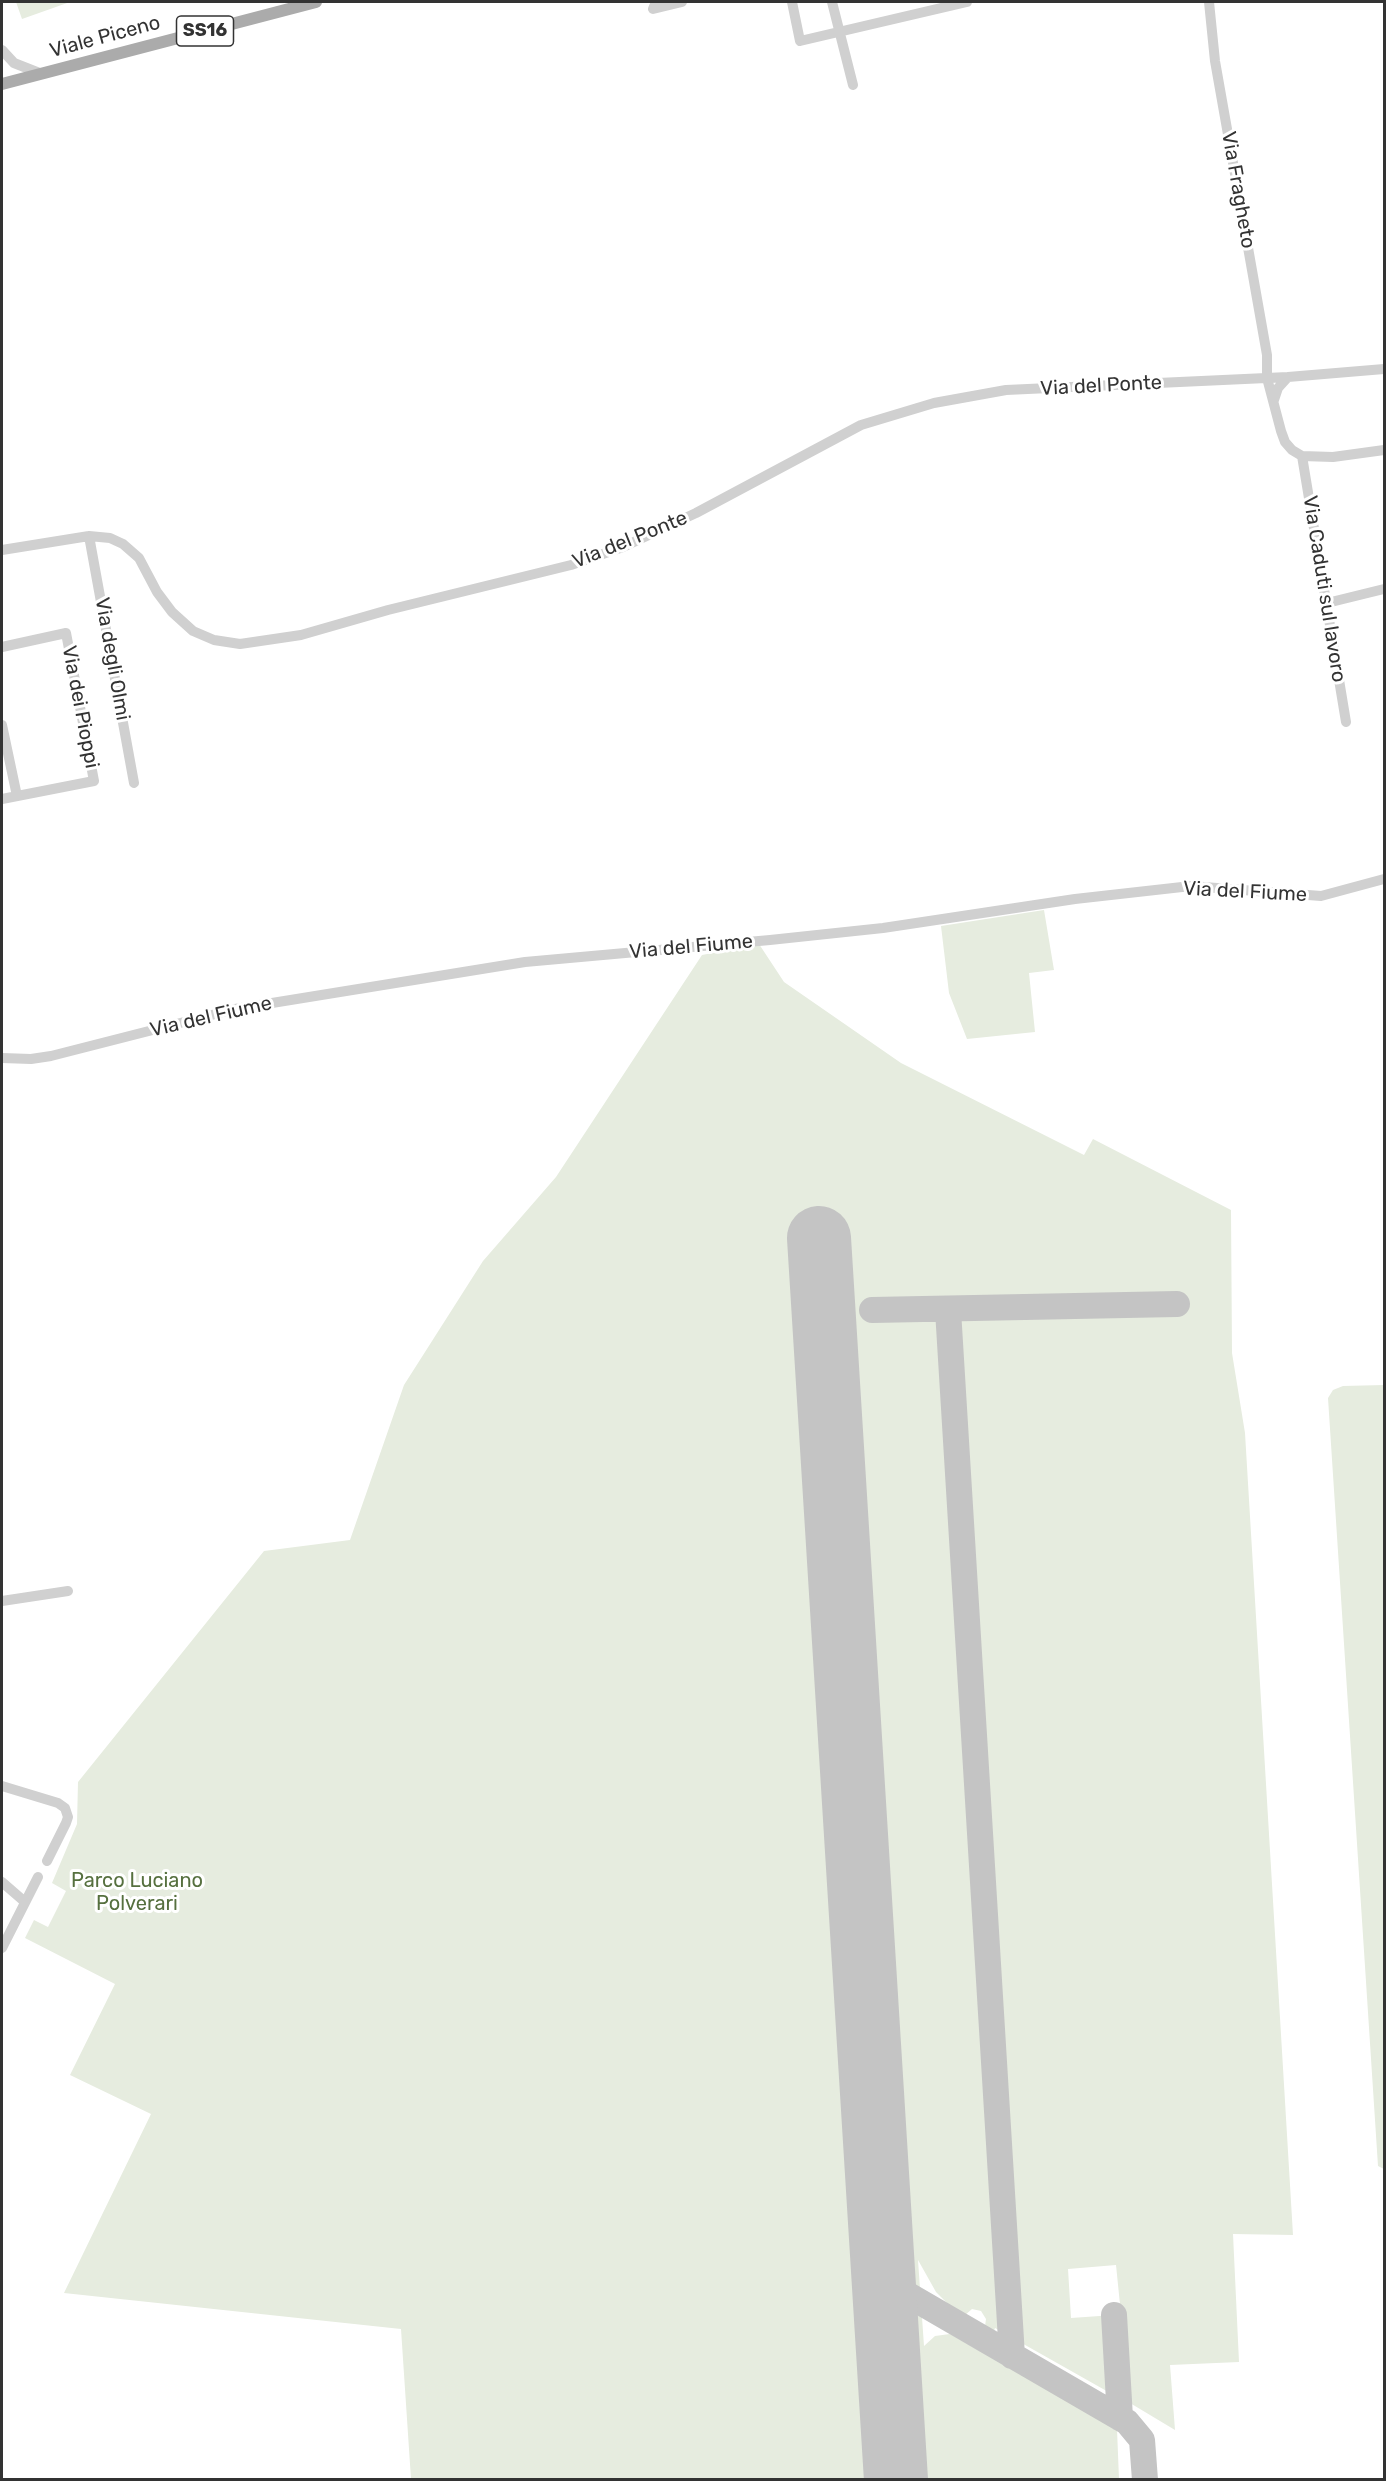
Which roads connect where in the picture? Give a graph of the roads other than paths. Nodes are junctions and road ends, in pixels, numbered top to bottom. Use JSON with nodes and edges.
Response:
{"nodes":[{"id":1,"x":316,"y":2,"type":"edge"},
{"id":2,"x":674,"y":2,"type":"edge"},
{"id":3,"x":792,"y":2,"type":"edge"},
{"id":4,"x":832,"y":2,"type":"edge"},
{"id":5,"x":967,"y":2,"type":"edge"},
{"id":6,"x":1209,"y":2,"type":"edge"},
{"id":7,"x":1214,"y":2,"type":"edge"},
{"id":8,"x":654,"y":5,"type":"edge"},
{"id":9,"x":839,"y":32,"type":"junction"},
{"id":10,"x":1213,"y":44,"type":"junction"},
{"id":11,"x":2,"y":50,"type":"edge"},
{"id":12,"x":42,"y":74,"type":"junction"},
{"id":13,"x":2,"y":84,"type":"edge"},
{"id":14,"x":854,"y":85,"type":"dead end"},
{"id":15,"x":1267,"y":355,"type":"junction"},
{"id":16,"x":1384,"y":369,"type":"edge"},
{"id":17,"x":1267,"y":378,"type":"junction"},
{"id":18,"x":1288,"y":378,"type":"junction"},
{"id":19,"x":1274,"y":400,"type":"junction"},
{"id":20,"x":1384,"y":450,"type":"edge"},
{"id":21,"x":1302,"y":456,"type":"junction"},
{"id":22,"x":89,"y":536,"type":"junction"},
{"id":23,"x":2,"y":550,"type":"edge"},
{"id":24,"x":1384,"y":589,"type":"edge"},
{"id":25,"x":1327,"y":603,"type":"junction"},
{"id":26,"x":2,"y":647,"type":"edge"},
{"id":27,"x":1346,"y":722,"type":"dead end"},
{"id":28,"x":2,"y":725,"type":"edge"},
{"id":29,"x":134,"y":783,"type":"dead end"},
{"id":30,"x":17,"y":796,"type":"junction"},
{"id":31,"x":2,"y":799,"type":"edge"},
{"id":32,"x":1384,"y":879,"type":"edge"},
{"id":33,"x":2,"y":1058,"type":"edge"},
{"id":34,"x":68,"y":1591,"type":"dead end"},
{"id":35,"x":2,"y":1601,"type":"edge"},
{"id":36,"x":2,"y":1786,"type":"edge"},
{"id":37,"x":46,"y":1861,"type":"dead end"},
{"id":38,"x":38,"y":1877,"type":"dead end"},
{"id":39,"x":2,"y":1882,"type":"edge"},
{"id":40,"x":25,"y":1902,"type":"junction"},
{"id":41,"x":2,"y":1948,"type":"edge"}],
"edges":[{"from":1,"to":12,"type":"main road","name":"Viale Piceno","number":"SS16"},
{"from":2,"to":8,"type":"street"},
{"from":3,"to":9,"type":"street"},
{"from":4,"to":9,"type":"street"},
{"from":5,"to":9,"type":"street"},
{"from":6,"to":10,"type":"street","name":"Via Fragheto"},
{"from":7,"to":10,"type":"street"},
{"from":9,"to":14,"type":"street"},
{"from":10,"to":15,"type":"street","name":"Via Fragheto"},
{"from":11,"to":12,"type":"street","name":"Viale Piceno"},
{"from":12,"to":13,"type":"main road","name":"Viale Piceno","number":"SS16"},
{"from":15,"to":17,"type":"street","name":"Via Fragheto"},
{"from":15,"to":18,"type":"street"},
{"from":16,"to":18,"type":"street","name":"Via del Ponte"},
{"from":17,"to":18,"type":"street","name":"Via del Ponte"},
{"from":17,"to":19,"type":"street","name":"Via Fragheto"},
{"from":17,"to":22,"type":"street","name":"Via del Ponte"},
{"from":18,"to":19,"type":"street"},
{"from":19,"to":21,"type":"street","name":"Via Fragheto"},
{"from":20,"to":21,"type":"street"},
{"from":21,"to":25,"type":"street","name":"Via Caduti sul lavoro"},
{"from":22,"to":23,"type":"street","name":"Via del Ponte"},
{"from":22,"to":29,"type":"street","name":"Via degli Olmi"},
{"from":24,"to":25,"type":"street"},
{"from":25,"to":27,"type":"street","name":"Via Caduti sul lavoro"},
{"from":26,"to":30,"type":"street","name":"Via dei Pioppi"},
{"from":28,"to":30,"type":"street"},
{"from":30,"to":31,"type":"street"},
{"from":32,"to":33,"type":"street","name":"Via del Fiume"},
{"from":34,"to":35,"type":"street"},
{"from":36,"to":37,"type":"street"},
{"from":38,"to":40,"type":"street"},
{"from":39,"to":40,"type":"street"},
{"from":40,"to":41,"type":"street"}]}
